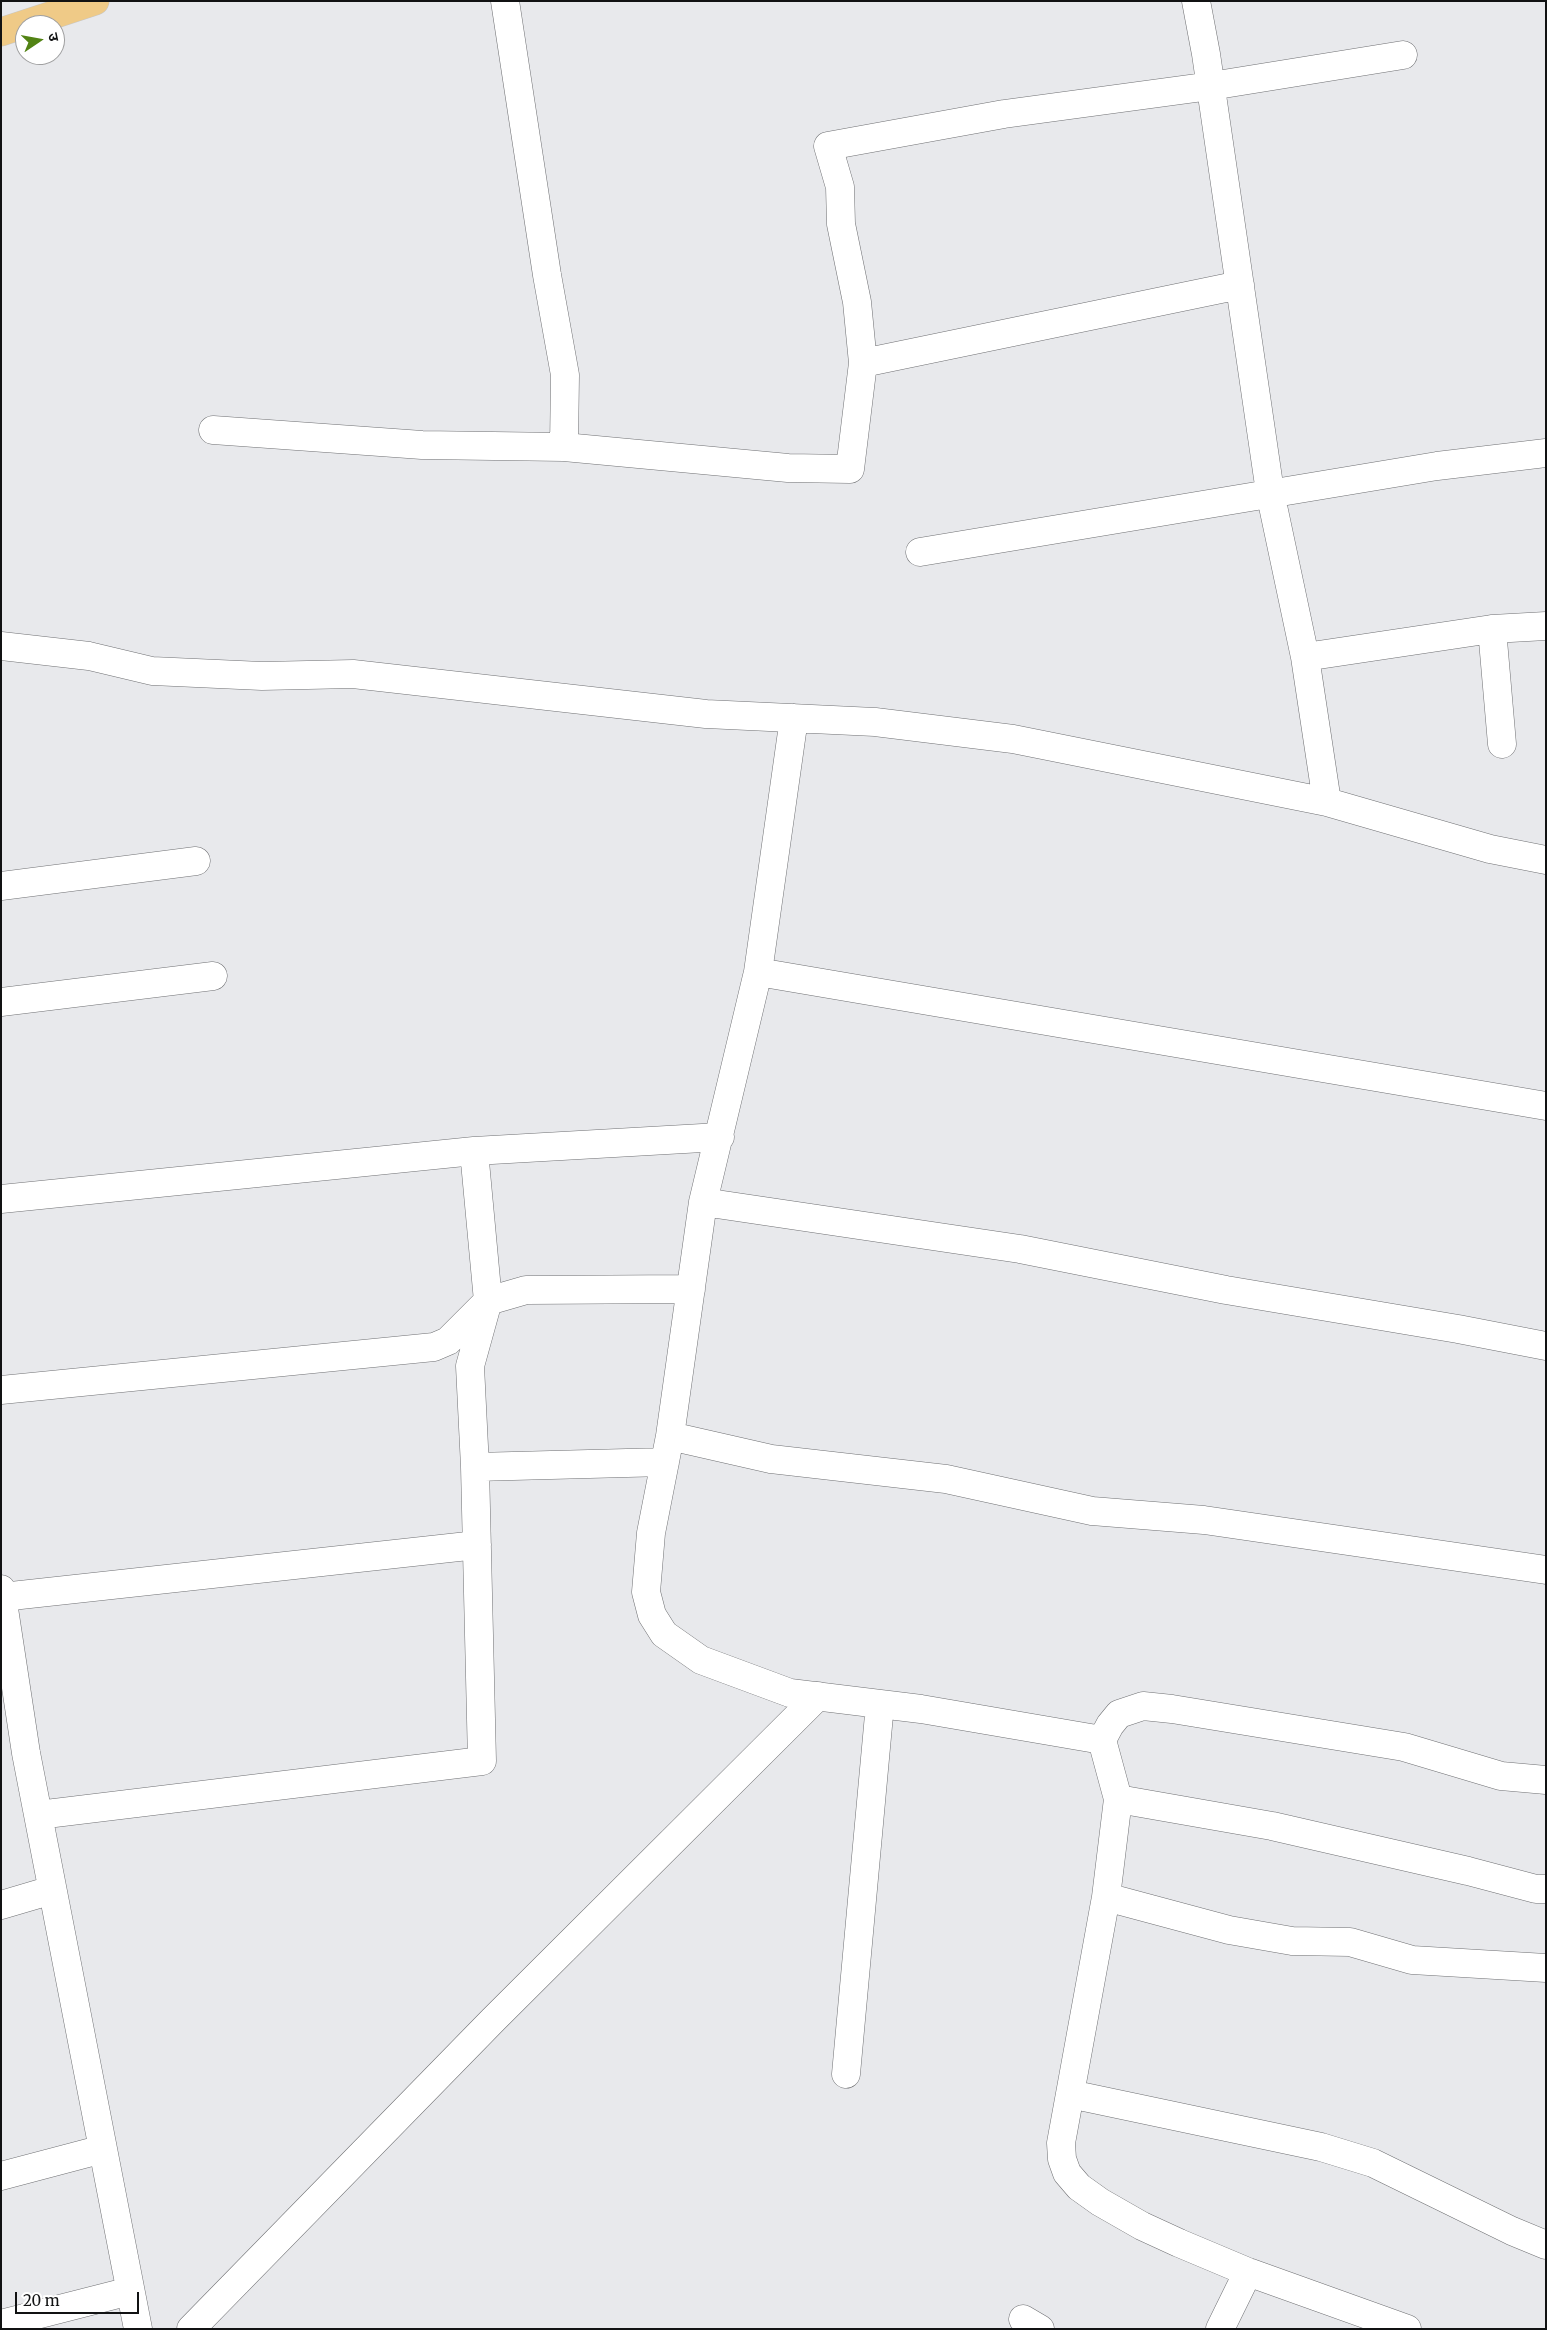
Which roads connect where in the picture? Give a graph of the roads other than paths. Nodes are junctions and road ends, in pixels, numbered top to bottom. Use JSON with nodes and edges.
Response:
{"nodes":[{"id":1,"x":95,"y":1,"type":"edge"},
{"id":2,"x":505,"y":1,"type":"edge"},
{"id":3,"x":1196,"y":1,"type":"edge"},
{"id":4,"x":1,"y":32,"type":"edge"},
{"id":5,"x":1403,"y":55,"type":"dead end"},
{"id":6,"x":1211,"y":86,"type":"junction"},
{"id":7,"x":1240,"y":285,"type":"junction"},
{"id":8,"x":863,"y":363,"type":"junction"},
{"id":9,"x":213,"y":430,"type":"dead end"},
{"id":10,"x":564,"y":447,"type":"junction"},
{"id":11,"x":1546,"y":453,"type":"edge"},
{"id":12,"x":1270,"y":492,"type":"junction"},
{"id":13,"x":920,"y":552,"type":"dead end"},
{"id":14,"x":1546,"y":626,"type":"edge"},
{"id":15,"x":1492,"y":629,"type":"junction"},
{"id":16,"x":1,"y":646,"type":"edge"},
{"id":17,"x":1305,"y":657,"type":"junction"},
{"id":18,"x":794,"y":718,"type":"junction"},
{"id":19,"x":1502,"y":744,"type":"dead end"},
{"id":20,"x":1327,"y":802,"type":"junction"},
{"id":21,"x":1546,"y":860,"type":"edge"},
{"id":22,"x":196,"y":861,"type":"dead end"},
{"id":23,"x":1,"y":886,"type":"edge"},
{"id":24,"x":758,"y":972,"type":"junction"},
{"id":25,"x":213,"y":976,"type":"dead end"},
{"id":26,"x":1,"y":1002,"type":"edge"},
{"id":27,"x":1546,"y":1106,"type":"edge"},
{"id":28,"x":720,"y":1137,"type":"junction"},
{"id":29,"x":474,"y":1151,"type":"junction"},
{"id":30,"x":1,"y":1199,"type":"edge"},
{"id":31,"x":703,"y":1202,"type":"junction"},
{"id":32,"x":690,"y":1289,"type":"junction"},
{"id":33,"x":488,"y":1301,"type":"junction"},
{"id":34,"x":1546,"y":1346,"type":"edge"},
{"id":35,"x":1,"y":1390,"type":"edge"},
{"id":36,"x":668,"y":1449,"type":"junction"},
{"id":37,"x":475,"y":1467,"type":"junction"},
{"id":38,"x":477,"y":1545,"type":"junction"},
{"id":39,"x":1546,"y":1570,"type":"edge"},
{"id":40,"x":2,"y":1593,"type":"edge"},
{"id":41,"x":818,"y":1696,"type":"junction"},
{"id":42,"x":10,"y":1701,"type":"edge"},
{"id":43,"x":880,"y":1704,"type":"junction"},
{"id":44,"x":1102,"y":1740,"type":"junction"},
{"id":45,"x":1546,"y":1780,"type":"edge"},
{"id":46,"x":1118,"y":1798,"type":"junction"},
{"id":47,"x":38,"y":1816,"type":"junction"},
{"id":48,"x":1546,"y":1889,"type":"edge"},
{"id":49,"x":52,"y":1890,"type":"junction"},
{"id":50,"x":1106,"y":1897,"type":"junction"},
{"id":51,"x":1,"y":1905,"type":"edge"},
{"id":52,"x":1546,"y":1968,"type":"edge"},
{"id":53,"x":846,"y":2074,"type":"dead end"},
{"id":54,"x":1070,"y":2094,"type":"junction"},
{"id":55,"x":103,"y":2149,"type":"junction"},
{"id":56,"x":1,"y":2176,"type":"edge"},
{"id":57,"x":1546,"y":2244,"type":"edge"},
{"id":58,"x":1248,"y":2272,"type":"junction"},
{"id":59,"x":130,"y":2291,"type":"junction"},
{"id":60,"x":1,"y":2324,"type":"edge"},
{"id":61,"x":138,"y":2329,"type":"edge"},
{"id":62,"x":191,"y":2329,"type":"edge"},
{"id":63,"x":1220,"y":2329,"type":"edge"},
{"id":64,"x":1407,"y":2329,"type":"edge"}],
"edges":[{"from":1,"to":4,"type":"main road"},
{"from":2,"to":10,"type":"street"},
{"from":3,"to":6,"type":"street"},
{"from":5,"to":6,"type":"street"},
{"from":6,"to":7,"type":"street"},
{"from":6,"to":8,"type":"street"},
{"from":7,"to":8,"type":"street"},
{"from":7,"to":12,"type":"street"},
{"from":8,"to":10,"type":"street"},
{"from":9,"to":10,"type":"street"},
{"from":11,"to":12,"type":"street"},
{"from":12,"to":13,"type":"street"},
{"from":12,"to":17,"type":"street"},
{"from":14,"to":15,"type":"street"},
{"from":15,"to":17,"type":"street"},
{"from":15,"to":19,"type":"street"},
{"from":16,"to":18,"type":"street"},
{"from":17,"to":20,"type":"street"},
{"from":18,"to":20,"type":"street"},
{"from":18,"to":24,"type":"street"},
{"from":20,"to":21,"type":"street"},
{"from":22,"to":23,"type":"street"},
{"from":24,"to":27,"type":"street"},
{"from":24,"to":28,"type":"street"},
{"from":25,"to":26,"type":"street"},
{"from":28,"to":29,"type":"street"},
{"from":28,"to":31,"type":"street"},
{"from":29,"to":30,"type":"street"},
{"from":29,"to":33,"type":"street"},
{"from":31,"to":32,"type":"street"},
{"from":31,"to":34,"type":"street"},
{"from":32,"to":33,"type":"street"},
{"from":32,"to":36,"type":"street"},
{"from":33,"to":35,"type":"street"},
{"from":33,"to":37,"type":"street"},
{"from":36,"to":37,"type":"street"},
{"from":36,"to":39,"type":"street"},
{"from":36,"to":41,"type":"street"},
{"from":37,"to":38,"type":"street"},
{"from":38,"to":40,"type":"street"},
{"from":38,"to":47,"type":"street"},
{"from":40,"to":42,"type":"street"},
{"from":41,"to":43,"type":"street"},
{"from":41,"to":62,"type":"street"},
{"from":42,"to":47,"type":"street"},
{"from":43,"to":44,"type":"street"},
{"from":43,"to":53,"type":"street"},
{"from":44,"to":45,"type":"street"},
{"from":44,"to":46,"type":"street"},
{"from":46,"to":48,"type":"street"},
{"from":46,"to":50,"type":"street"},
{"from":47,"to":49,"type":"street"},
{"from":49,"to":51,"type":"street"},
{"from":49,"to":55,"type":"street"},
{"from":50,"to":52,"type":"street"},
{"from":50,"to":54,"type":"street"},
{"from":54,"to":57,"type":"street"},
{"from":54,"to":58,"type":"street"},
{"from":55,"to":56,"type":"street"},
{"from":55,"to":59,"type":"street"},
{"from":58,"to":63,"type":"street"},
{"from":58,"to":64,"type":"street"},
{"from":59,"to":60,"type":"street"},
{"from":59,"to":61,"type":"street"}]}
